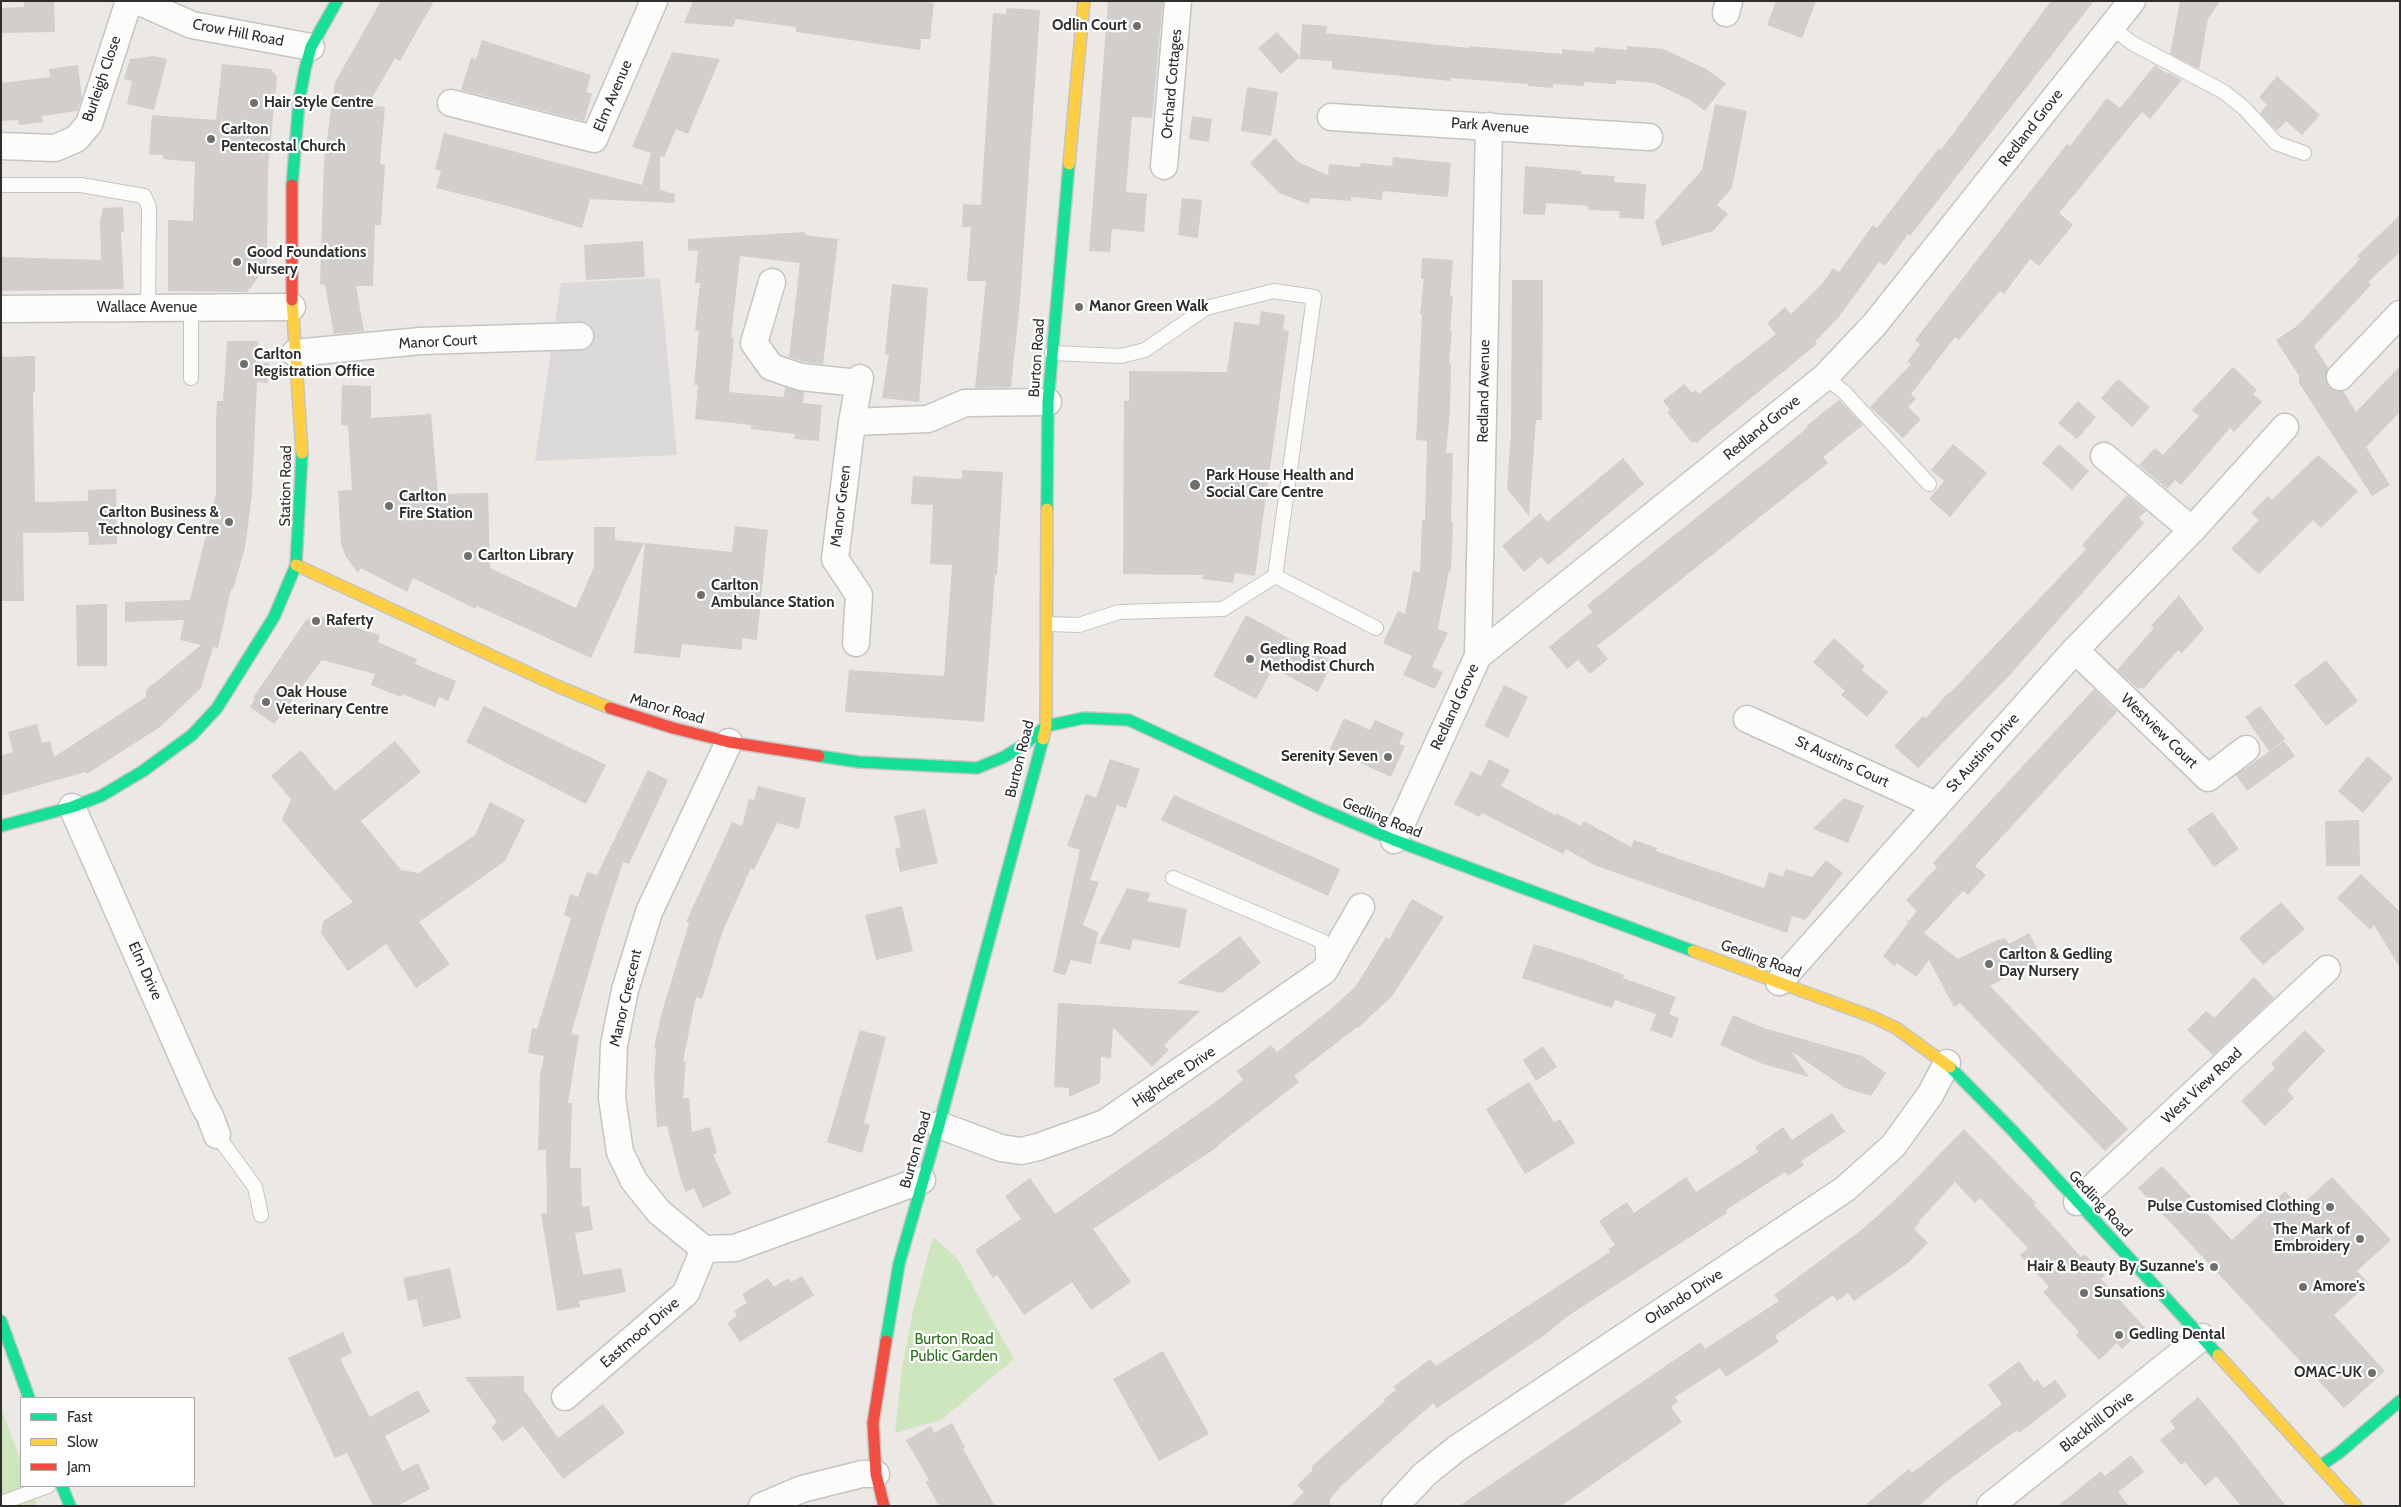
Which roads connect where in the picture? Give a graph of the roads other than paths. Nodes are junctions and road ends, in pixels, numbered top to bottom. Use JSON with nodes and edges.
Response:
{"nodes":[{"id":1,"x":129,"y":1,"type":"edge"},
{"id":2,"x":138,"y":1,"type":"edge"},
{"id":3,"x":337,"y":1,"type":"edge"},
{"id":4,"x":654,"y":1,"type":"edge"},
{"id":5,"x":1084,"y":1,"type":"edge"},
{"id":6,"x":1178,"y":1,"type":"edge"},
{"id":7,"x":2132,"y":1,"type":"edge"},
{"id":8,"x":2111,"y":27,"type":"junction"},
{"id":9,"x":311,"y":47,"type":"junction"},
{"id":10,"x":451,"y":103,"type":"dead end"},
{"id":11,"x":1331,"y":117,"type":"dead end"},
{"id":12,"x":1489,"y":126,"type":"junction"},
{"id":13,"x":1649,"y":137,"type":"dead end"},
{"id":14,"x":1,"y":146,"type":"edge"},
{"id":15,"x":2304,"y":153,"type":"dead end"},
{"id":16,"x":1164,"y":166,"type":"dead end"},
{"id":17,"x":1,"y":185,"type":"edge"},
{"id":18,"x":772,"y":282,"type":"dead end"},
{"id":19,"x":292,"y":307,"type":"junction"},
{"id":20,"x":148,"y":308,"type":"junction"},
{"id":21,"x":191,"y":308,"type":"junction"},
{"id":22,"x":1,"y":309,"type":"edge"},
{"id":23,"x":2400,"y":314,"type":"edge"},
{"id":24,"x":580,"y":336,"type":"dead end"},
{"id":25,"x":295,"y":352,"type":"junction"},
{"id":26,"x":1052,"y":353,"type":"junction"},
{"id":27,"x":1825,"y":377,"type":"junction"},
{"id":28,"x":191,"y":378,"type":"dead end"},
{"id":29,"x":2340,"y":378,"type":"dead end"},
{"id":30,"x":1048,"y":402,"type":"junction"},
{"id":31,"x":852,"y":422,"type":"junction"},
{"id":32,"x":2285,"y":427,"type":"dead end"},
{"id":33,"x":2104,"y":456,"type":"dead end"},
{"id":34,"x":1929,"y":484,"type":"dead end"},
{"id":35,"x":2192,"y":530,"type":"junction"},
{"id":36,"x":296,"y":565,"type":"junction"},
{"id":37,"x":1275,"y":576,"type":"junction"},
{"id":38,"x":1048,"y":624,"type":"junction"},
{"id":39,"x":1376,"y":628,"type":"dead end"},
{"id":40,"x":856,"y":643,"type":"dead end"},
{"id":41,"x":2075,"y":650,"type":"junction"},
{"id":42,"x":1478,"y":656,"type":"junction"},
{"id":43,"x":1747,"y":719,"type":"dead end"},
{"id":44,"x":1046,"y":726,"type":"junction"},
{"id":45,"x":729,"y":742,"type":"junction"},
{"id":46,"x":2246,"y":749,"type":"dead end"},
{"id":47,"x":1936,"y":805,"type":"junction"},
{"id":48,"x":72,"y":807,"type":"junction"},
{"id":49,"x":1,"y":826,"type":"edge"},
{"id":50,"x":1394,"y":840,"type":"junction"},
{"id":51,"x":1173,"y":878,"type":"dead end"},
{"id":52,"x":1361,"y":908,"type":"dead end"},
{"id":53,"x":2327,"y":969,"type":"dead end"},
{"id":54,"x":1324,"y":971,"type":"junction"},
{"id":55,"x":1779,"y":982,"type":"junction"},
{"id":56,"x":1947,"y":1063,"type":"junction"},
{"id":57,"x":940,"y":1125,"type":"junction"},
{"id":58,"x":217,"y":1135,"type":"joint"},
{"id":59,"x":922,"y":1180,"type":"junction"},
{"id":60,"x":2078,"y":1202,"type":"junction"},
{"id":61,"x":262,"y":1215,"type":"dead end"},
{"id":62,"x":704,"y":1249,"type":"junction"},
{"id":63,"x":1,"y":1321,"type":"edge"},
{"id":64,"x":2202,"y":1337,"type":"junction"},
{"id":65,"x":568,"y":1385,"type":"dead end"},
{"id":66,"x":30,"y":1397,"type":"edge"},
{"id":67,"x":2400,"y":1401,"type":"edge"},
{"id":68,"x":2320,"y":1466,"type":"junction"},
{"id":69,"x":876,"y":1474,"type":"junction"},
{"id":70,"x":45,"y":1487,"type":"edge"},
{"id":71,"x":62,"y":1487,"type":"edge"},
{"id":72,"x":1,"y":1503,"type":"edge"},
{"id":73,"x":70,"y":1506,"type":"edge"},
{"id":74,"x":762,"y":1506,"type":"edge"},
{"id":75,"x":884,"y":1506,"type":"edge"},
{"id":76,"x":1395,"y":1506,"type":"edge"},
{"id":77,"x":1990,"y":1506,"type":"edge"},
{"id":78,"x":2356,"y":1506,"type":"edge"}],
"edges":[{"from":1,"to":14,"type":"street","name":"Burleigh Close"},
{"from":2,"to":9,"type":"street","name":"Crow Hill Road"},
{"from":3,"to":9,"type":"street","name":"Station Road"},
{"from":4,"to":10,"type":"street","name":"Elm Avenue"},
{"from":5,"to":26,"type":"street","name":"Burton Road"},
{"from":6,"to":16,"type":"street","name":"Orchard Cottages"},
{"from":7,"to":8,"type":"street","name":"Redland Grove"},
{"from":8,"to":15,"type":"lane"},
{"from":8,"to":27,"type":"street","name":"Redland Grove"},
{"from":9,"to":19,"type":"street","name":"Station Road"},
{"from":11,"to":12,"type":"street","name":"Park Avenue"},
{"from":12,"to":13,"type":"street","name":"Park Avenue"},
{"from":12,"to":42,"type":"street","name":"Redland Avenue"},
{"from":17,"to":20,"type":"lane"},
{"from":18,"to":31,"type":"street"},
{"from":19,"to":21,"type":"street","name":"Wallace Avenue"},
{"from":19,"to":25,"type":"street","name":"Station Road"},
{"from":20,"to":21,"type":"street","name":"Wallace Avenue"},
{"from":20,"to":22,"type":"street","name":"Wallace Avenue"},
{"from":21,"to":28,"type":"lane"},
{"from":23,"to":29,"type":"street"},
{"from":24,"to":25,"type":"street","name":"Manor Court"},
{"from":25,"to":36,"type":"street","name":"Station Road"},
{"from":26,"to":30,"type":"street","name":"Burton Road"},
{"from":26,"to":37,"type":"lane"},
{"from":27,"to":34,"type":"lane"},
{"from":27,"to":42,"type":"street","name":"Redland Grove"},
{"from":30,"to":31,"type":"street"},
{"from":30,"to":38,"type":"street","name":"Burton Road"},
{"from":31,"to":40,"type":"street","name":"Manor Green"},
{"from":32,"to":35,"type":"street","name":"St Austins Drive"},
{"from":33,"to":35,"type":"street"},
{"from":35,"to":41,"type":"street","name":"St Austins Drive"},
{"from":36,"to":45,"type":"street","name":"Manor Road"},
{"from":36,"to":48,"type":"street","name":"Station Road"},
{"from":37,"to":38,"type":"lane"},
{"from":37,"to":39,"type":"lane"},
{"from":38,"to":44,"type":"street","name":"Burton Road"},
{"from":41,"to":46,"type":"street","name":"Westview Court"},
{"from":41,"to":47,"type":"street","name":"St Austins Drive"},
{"from":42,"to":50,"type":"street","name":"Redland Grove"},
{"from":43,"to":47,"type":"street","name":"St Austins Court"},
{"from":44,"to":45,"type":"street","name":"Manor Road"},
{"from":44,"to":50,"type":"street","name":"Gedling Road"},
{"from":44,"to":57,"type":"street","name":"Burton Road"},
{"from":45,"to":62,"type":"street","name":"Manor Crescent"},
{"from":47,"to":55,"type":"street","name":"St Austins Drive"},
{"from":48,"to":49,"type":"street","name":"Station Road"},
{"from":48,"to":58,"type":"street","name":"Elm Drive"},
{"from":50,"to":55,"type":"street","name":"Gedling Road"},
{"from":51,"to":54,"type":"lane"},
{"from":52,"to":54,"type":"street","name":"Highclere Drive"},
{"from":53,"to":60,"type":"street","name":"West View Road"},
{"from":54,"to":57,"type":"street","name":"Highclere Drive"},
{"from":55,"to":56,"type":"street","name":"Gedling Road"},
{"from":56,"to":60,"type":"street","name":"Gedling Road"},
{"from":56,"to":76,"type":"street","name":"Orlando Drive"},
{"from":57,"to":59,"type":"street","name":"Burton Road"},
{"from":58,"to":61,"type":"lane"},
{"from":59,"to":62,"type":"street"},
{"from":59,"to":69,"type":"street","name":"Burton Road"},
{"from":60,"to":64,"type":"street","name":"Gedling Road"},
{"from":62,"to":65,"type":"street","name":"Eastmoor Drive"},
{"from":63,"to":66,"type":"street"},
{"from":64,"to":68,"type":"street","name":"Gedling Road"},
{"from":64,"to":77,"type":"street","name":"Blackhill Drive"},
{"from":67,"to":68,"type":"street"},
{"from":68,"to":78,"type":"street","name":"Gedling Road"},
{"from":69,"to":74,"type":"street"},
{"from":69,"to":75,"type":"street","name":"Burton Road"},
{"from":70,"to":72,"type":"lane"},
{"from":71,"to":73,"type":"street"}]}
